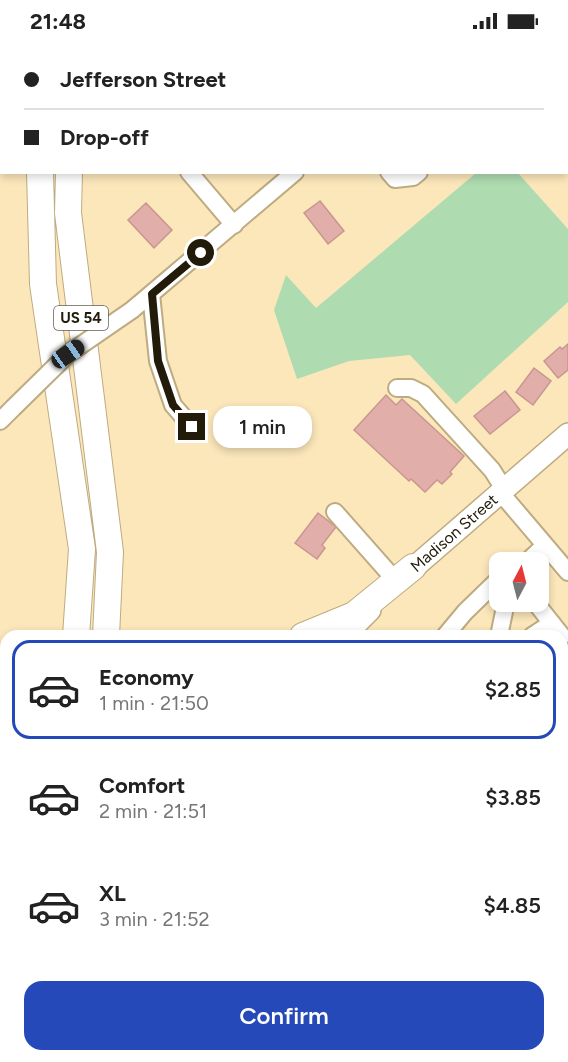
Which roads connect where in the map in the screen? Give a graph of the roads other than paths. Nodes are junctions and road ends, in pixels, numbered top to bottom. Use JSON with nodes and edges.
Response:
{"nodes":[{"id":1,"x":40,"y":174,"type":"edge"},
{"id":2,"x":69,"y":174,"type":"edge"},
{"id":3,"x":191,"y":174,"type":"edge"},
{"id":4,"x":293,"y":174,"type":"edge"},
{"id":5,"x":391,"y":174,"type":"edge"},
{"id":6,"x":417,"y":174,"type":"edge"},
{"id":7,"x":234,"y":225,"type":"junction"},
{"id":8,"x":152,"y":294,"type":"junction"},
{"id":9,"x":397,"y":388,"type":"dead end"},
{"id":10,"x":0,"y":421,"type":"edge"},
{"id":11,"x":192,"y":427,"type":"dead end"},
{"id":12,"x":568,"y":434,"type":"edge"},
{"id":13,"x":502,"y":490,"type":"junction"},
{"id":14,"x":335,"y":512,"type":"dead end"},
{"id":15,"x":545,"y":545,"type":"junction"},
{"id":16,"x":538,"y":552,"type":"edge"},
{"id":17,"x":568,"y":572,"type":"edge"},
{"id":18,"x":405,"y":574,"type":"junction"},
{"id":19,"x":489,"y":589,"type":"edge"},
{"id":20,"x":504,"y":612,"type":"edge"},
{"id":21,"x":543,"y":612,"type":"edge"},
{"id":22,"x":76,"y":630,"type":"edge"},
{"id":23,"x":106,"y":630,"type":"edge"},
{"id":24,"x":318,"y":630,"type":"edge"},
{"id":25,"x":350,"y":630,"type":"edge"},
{"id":26,"x":450,"y":630,"type":"edge"},
{"id":27,"x":500,"y":630,"type":"edge"},
{"id":28,"x":557,"y":630,"type":"edge"}],
"edges":[{"from":1,"to":22,"type":"highway","number":"US 54"},
{"from":2,"to":23,"type":"highway","number":"US 54"},
{"from":3,"to":7,"type":"street"},
{"from":4,"to":7,"type":"street"},
{"from":5,"to":6,"type":"street"},
{"from":7,"to":8,"type":"street"},
{"from":8,"to":10,"type":"street","bridge":true},
{"from":8,"to":11,"type":"street"},
{"from":9,"to":13,"type":"street"},
{"from":12,"to":13,"type":"main road","name":"Madison Street"},
{"from":13,"to":15,"type":"street"},
{"from":13,"to":18,"type":"main road","name":"Madison Street"},
{"from":14,"to":18,"type":"street"},
{"from":15,"to":16,"type":"street"},
{"from":15,"to":17,"type":"street"},
{"from":18,"to":24,"type":"highway"},
{"from":18,"to":25,"type":"main road","name":"Madison Street"},
{"from":19,"to":26,"type":"street"},
{"from":20,"to":27,"type":"street"},
{"from":21,"to":28,"type":"street"}]}
